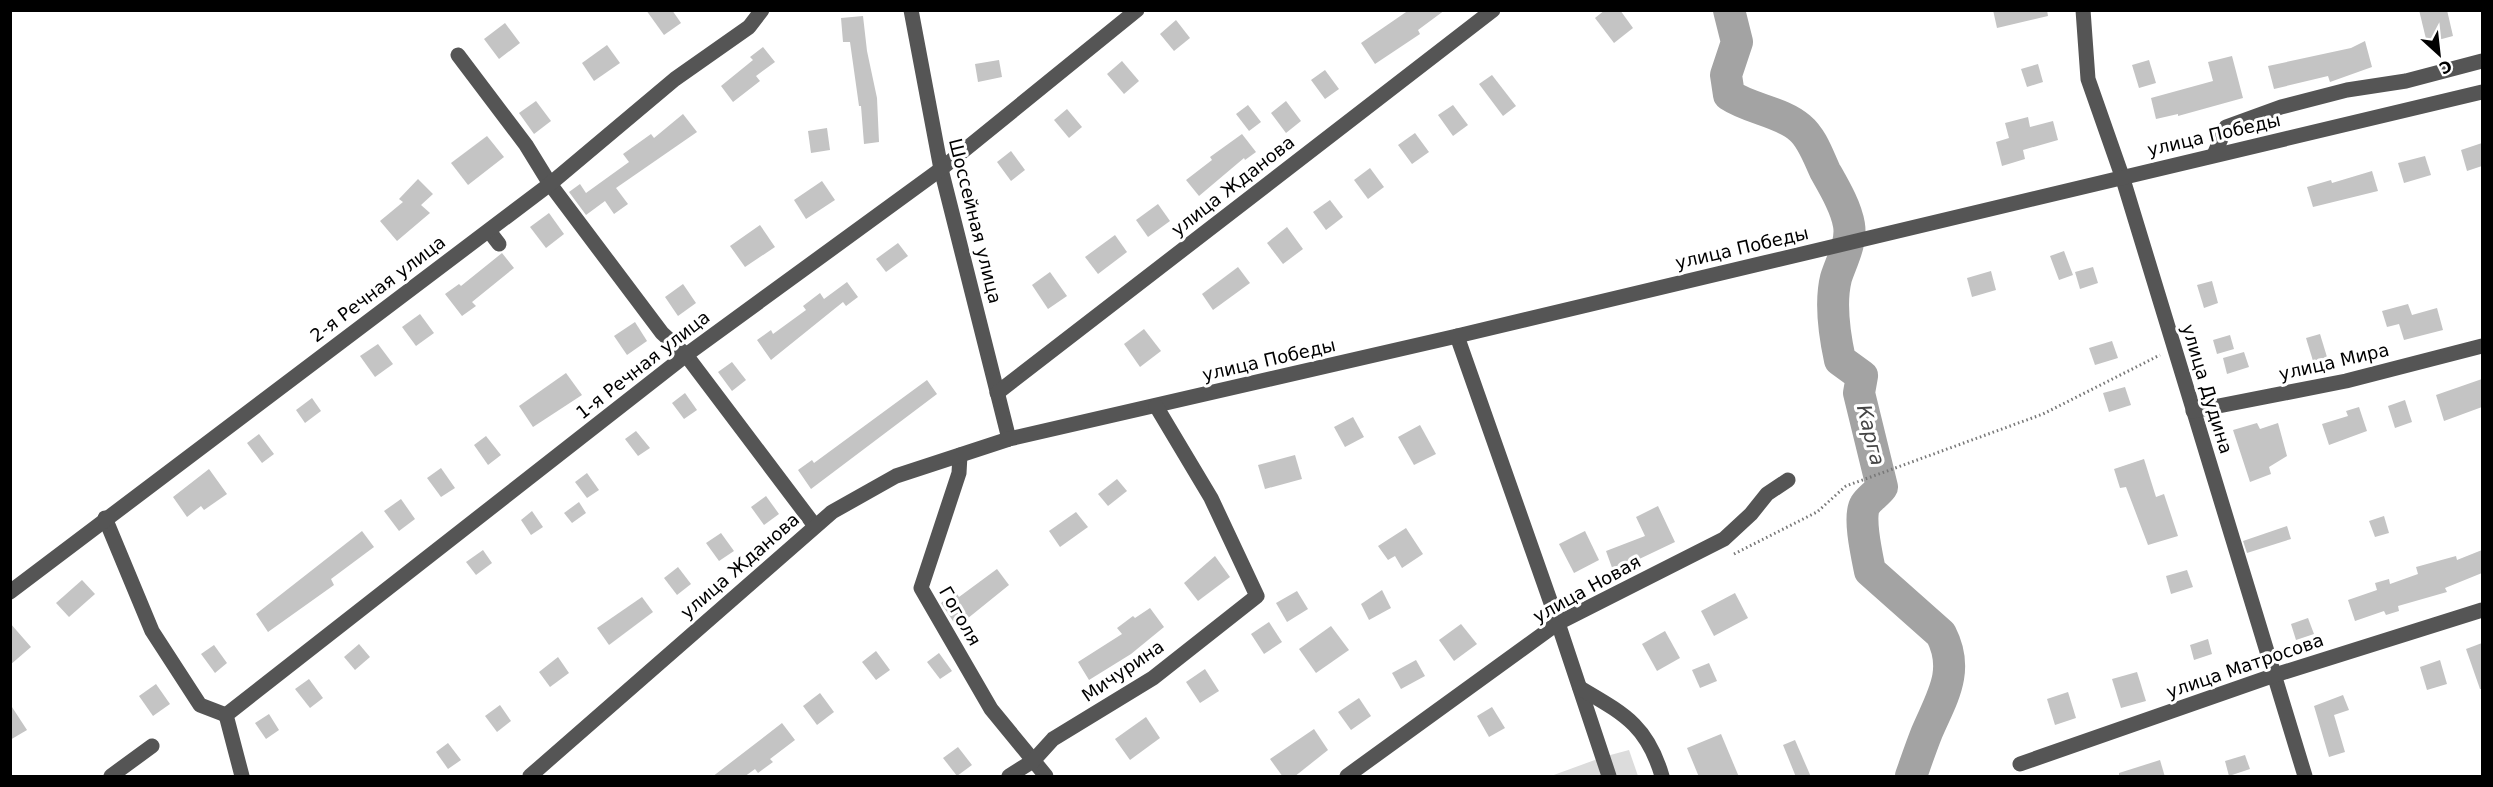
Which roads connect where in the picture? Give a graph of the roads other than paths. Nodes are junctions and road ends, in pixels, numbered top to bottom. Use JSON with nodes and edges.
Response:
{"nodes":[{"id":1,"x":762,"y":10,"type":"edge"},
{"id":2,"x":911,"y":10,"type":"edge"},
{"id":3,"x":1468,"y":10,"type":"edge"},
{"id":4,"x":1493,"y":10,"type":"edge"},
{"id":5,"x":2083,"y":10,"type":"edge"},
{"id":6,"x":1129,"y":13,"type":"edge"},
{"id":7,"x":1472,"y":27,"type":"junction"},
{"id":8,"x":458,"y":55,"type":"dead end"},
{"id":9,"x":2482,"y":61,"type":"edge"},
{"id":10,"x":2482,"y":92,"type":"edge"},
{"id":11,"x":2214,"y":155,"type":"junction"},
{"id":12,"x":941,"y":169,"type":"junction"},
{"id":13,"x":2122,"y":176,"type":"junction"},
{"id":14,"x":550,"y":184,"type":"junction"},
{"id":15,"x":489,"y":231,"type":"junction"},
{"id":16,"x":499,"y":244,"type":"dead end"},
{"id":17,"x":1457,"y":336,"type":"junction"},
{"id":18,"x":2482,"y":346,"type":"edge"},
{"id":19,"x":686,"y":355,"type":"junction"},
{"id":20,"x":997,"y":393,"type":"junction"},
{"id":21,"x":1156,"y":406,"type":"junction"},
{"id":22,"x":2193,"y":411,"type":"junction"},
{"id":23,"x":1009,"y":439,"type":"junction"},
{"id":24,"x":960,"y":455,"type":"junction"},
{"id":25,"x":1788,"y":480,"type":"dead end"},
{"id":26,"x":105,"y":518,"type":"junction"},
{"id":27,"x":815,"y":526,"type":"junction"},
{"id":28,"x":10,"y":591,"type":"edge"},
{"id":29,"x":2482,"y":610,"type":"edge"},
{"id":30,"x":1558,"y":623,"type":"junction"},
{"id":31,"x":2275,"y":675,"type":"junction"},
{"id":32,"x":1580,"y":688,"type":"junction"},
{"id":33,"x":226,"y":715,"type":"junction"},
{"id":34,"x":152,"y":746,"type":"dead end"},
{"id":35,"x":1033,"y":761,"type":"junction"},
{"id":36,"x":2020,"y":764,"type":"dead end"},
{"id":37,"x":1607,"y":776,"type":"edge"},
{"id":38,"x":111,"y":777,"type":"edge"},
{"id":39,"x":242,"y":777,"type":"edge"},
{"id":40,"x":530,"y":777,"type":"edge"},
{"id":41,"x":1009,"y":777,"type":"edge"},
{"id":42,"x":1046,"y":777,"type":"edge"},
{"id":43,"x":1347,"y":777,"type":"edge"},
{"id":44,"x":1662,"y":777,"type":"edge"},
{"id":45,"x":2305,"y":777,"type":"edge"}],
"edges":[{"from":1,"to":14,"type":"street","name":"2-я Речная улица"},
{"from":2,"to":12,"type":"street","name":"Шоссейная улица"},
{"from":3,"to":7,"type":"street"},
{"from":4,"to":7,"type":"street","name":"улица Жданова"},
{"from":5,"to":13,"type":"street","name":"улица Дудина"},
{"from":6,"to":12,"type":"street","name":"1-я Речная улица"},
{"from":7,"to":20,"type":"street","name":"улица Жданова"},
{"from":8,"to":14,"type":"street"},
{"from":9,"to":11,"type":"street"},
{"from":10,"to":11,"type":"street","name":"улица Победы"},
{"from":11,"to":13,"type":"street","name":"улица Победы"},
{"from":12,"to":19,"type":"street","name":"1-я Речная улица"},
{"from":12,"to":20,"type":"street","name":"Шоссейная улица"},
{"from":13,"to":17,"type":"street","name":"улица Победы"},
{"from":13,"to":22,"type":"street","name":"улица Дудина"},
{"from":14,"to":15,"type":"street","name":"2-я Речная улица"},
{"from":14,"to":19,"type":"street"},
{"from":15,"to":16,"type":"street"},
{"from":15,"to":26,"type":"street","name":"2-я Речная улица"},
{"from":17,"to":21,"type":"street","name":"улица Победы"},
{"from":17,"to":30,"type":"street"},
{"from":18,"to":22,"type":"street","name":"улица Мира"},
{"from":19,"to":27,"type":"street"},
{"from":19,"to":33,"type":"street","name":"1-я Речная улица"},
{"from":20,"to":23,"type":"street","name":"Шоссейная улица"},
{"from":21,"to":23,"type":"street","name":"улица Победы"},
{"from":21,"to":35,"type":"street","name":"Мичурина"},
{"from":22,"to":31,"type":"street","name":"улица Дудина"},
{"from":23,"to":24,"type":"street","name":"улица Жданова"},
{"from":24,"to":27,"type":"street","name":"улица Жданова"},
{"from":24,"to":35,"type":"street","name":"Гоголя"},
{"from":25,"to":30,"type":"street","name":"улица Новая"},
{"from":26,"to":28,"type":"street","name":"2-я Речная улица"},
{"from":26,"to":33,"type":"street"},
{"from":27,"to":40,"type":"street","name":"улица Жданова"},
{"from":29,"to":31,"type":"street","name":"улица Матросова"},
{"from":30,"to":32,"type":"street"},
{"from":30,"to":43,"type":"street","name":"улица Новая"},
{"from":31,"to":36,"type":"street","name":"улица Матросова"},
{"from":31,"to":45,"type":"street","name":"улица Дудина"},
{"from":32,"to":37,"type":"street"},
{"from":32,"to":44,"type":"street"},
{"from":33,"to":39,"type":"street"},
{"from":34,"to":38,"type":"street"},
{"from":35,"to":41,"type":"street","name":"Мичурина"},
{"from":35,"to":42,"type":"street","name":"Гоголя"}]}
